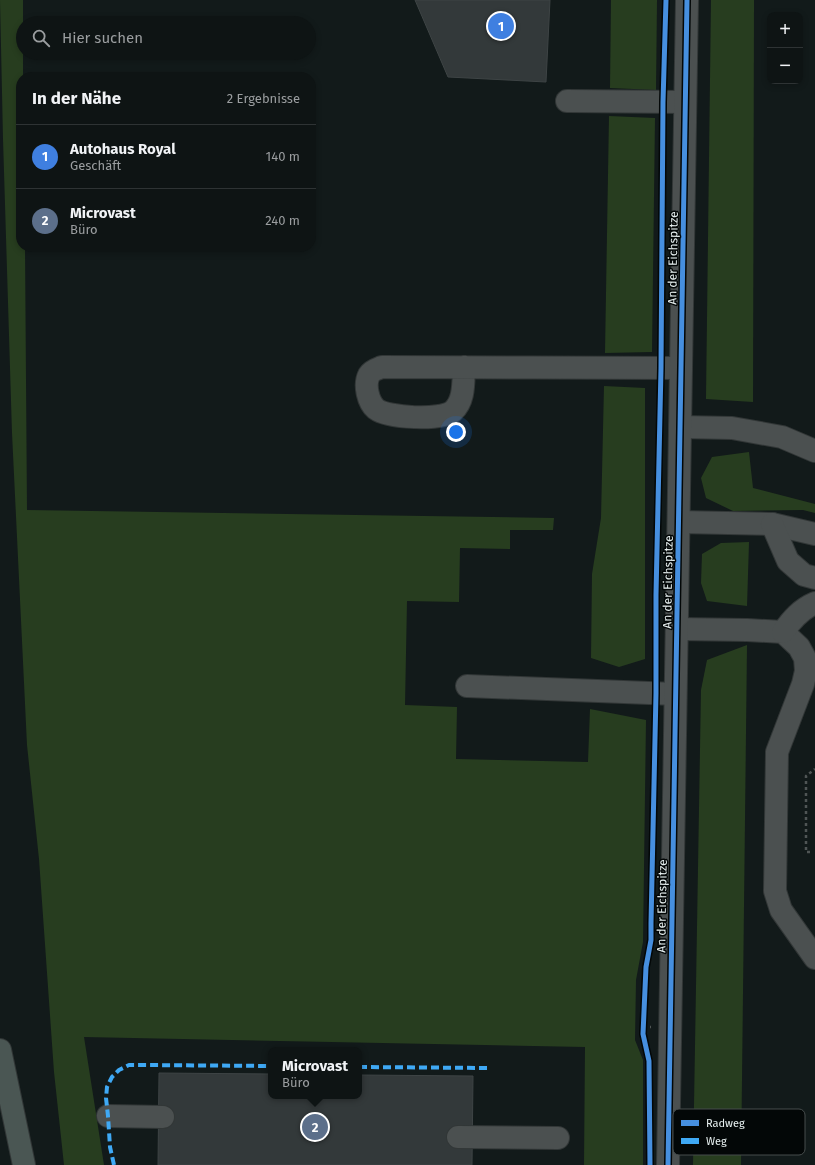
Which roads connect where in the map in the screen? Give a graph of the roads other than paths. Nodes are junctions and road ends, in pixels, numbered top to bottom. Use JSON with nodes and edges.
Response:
{"nodes":[{"id":1,"x":686,"y":0,"type":"edge"},
{"id":2,"x":567,"y":100,"type":"dead end"},
{"id":3,"x":685,"y":102,"type":"junction"},
{"id":4,"x":464,"y":367,"type":"dead end"},
{"id":5,"x":681,"y":368,"type":"junction"},
{"id":6,"x":680,"y":427,"type":"junction"},
{"id":7,"x":815,"y":451,"type":"edge"},
{"id":8,"x":679,"y":522,"type":"junction"},
{"id":9,"x":772,"y":524,"type":"junction"},
{"id":10,"x":815,"y":534,"type":"edge"},
{"id":11,"x":815,"y":578,"type":"edge"},
{"id":12,"x":815,"y":602,"type":"edge"},
{"id":13,"x":677,"y":629,"type":"junction"},
{"id":14,"x":783,"y":632,"type":"junction"},
{"id":15,"x":467,"y":686,"type":"dead end"},
{"id":16,"x":675,"y":694,"type":"junction"},
{"id":17,"x":815,"y":958,"type":"edge"},
{"id":18,"x":0,"y":1050,"type":"edge"},
{"id":19,"x":0,"y":1069,"type":"edge"},
{"id":20,"x":108,"y":1116,"type":"dead end"},
{"id":21,"x":162,"y":1117,"type":"dead end"},
{"id":22,"x":458,"y":1137,"type":"dead end"},
{"id":23,"x":558,"y":1138,"type":"dead end"},
{"id":24,"x":10,"y":1165,"type":"edge"},
{"id":25,"x":24,"y":1165,"type":"edge"},
{"id":26,"x":668,"y":1165,"type":"edge"}],
"edges":[{"from":1,"to":3,"type":"street","name":"An der Eichspitze"},
{"from":2,"to":3,"type":"street"},
{"from":3,"to":5,"type":"street","name":"An der Eichspitze"},
{"from":4,"to":5,"type":"street"},
{"from":5,"to":6,"type":"street","name":"An der Eichspitze"},
{"from":6,"to":7,"type":"street"},
{"from":6,"to":8,"type":"street","name":"An der Eichspitze"},
{"from":8,"to":9,"type":"street"},
{"from":8,"to":13,"type":"street","name":"An der Eichspitze"},
{"from":9,"to":10,"type":"street"},
{"from":9,"to":11,"type":"street"},
{"from":12,"to":14,"type":"street"},
{"from":13,"to":14,"type":"street"},
{"from":13,"to":16,"type":"street","name":"An der Eichspitze"},
{"from":14,"to":17,"type":"street"},
{"from":15,"to":16,"type":"street"},
{"from":16,"to":26,"type":"street","name":"An der Eichspitze"},
{"from":18,"to":25,"type":"highway"},
{"from":19,"to":24,"type":"highway"},
{"from":20,"to":21,"type":"street"},
{"from":22,"to":23,"type":"street"}]}
